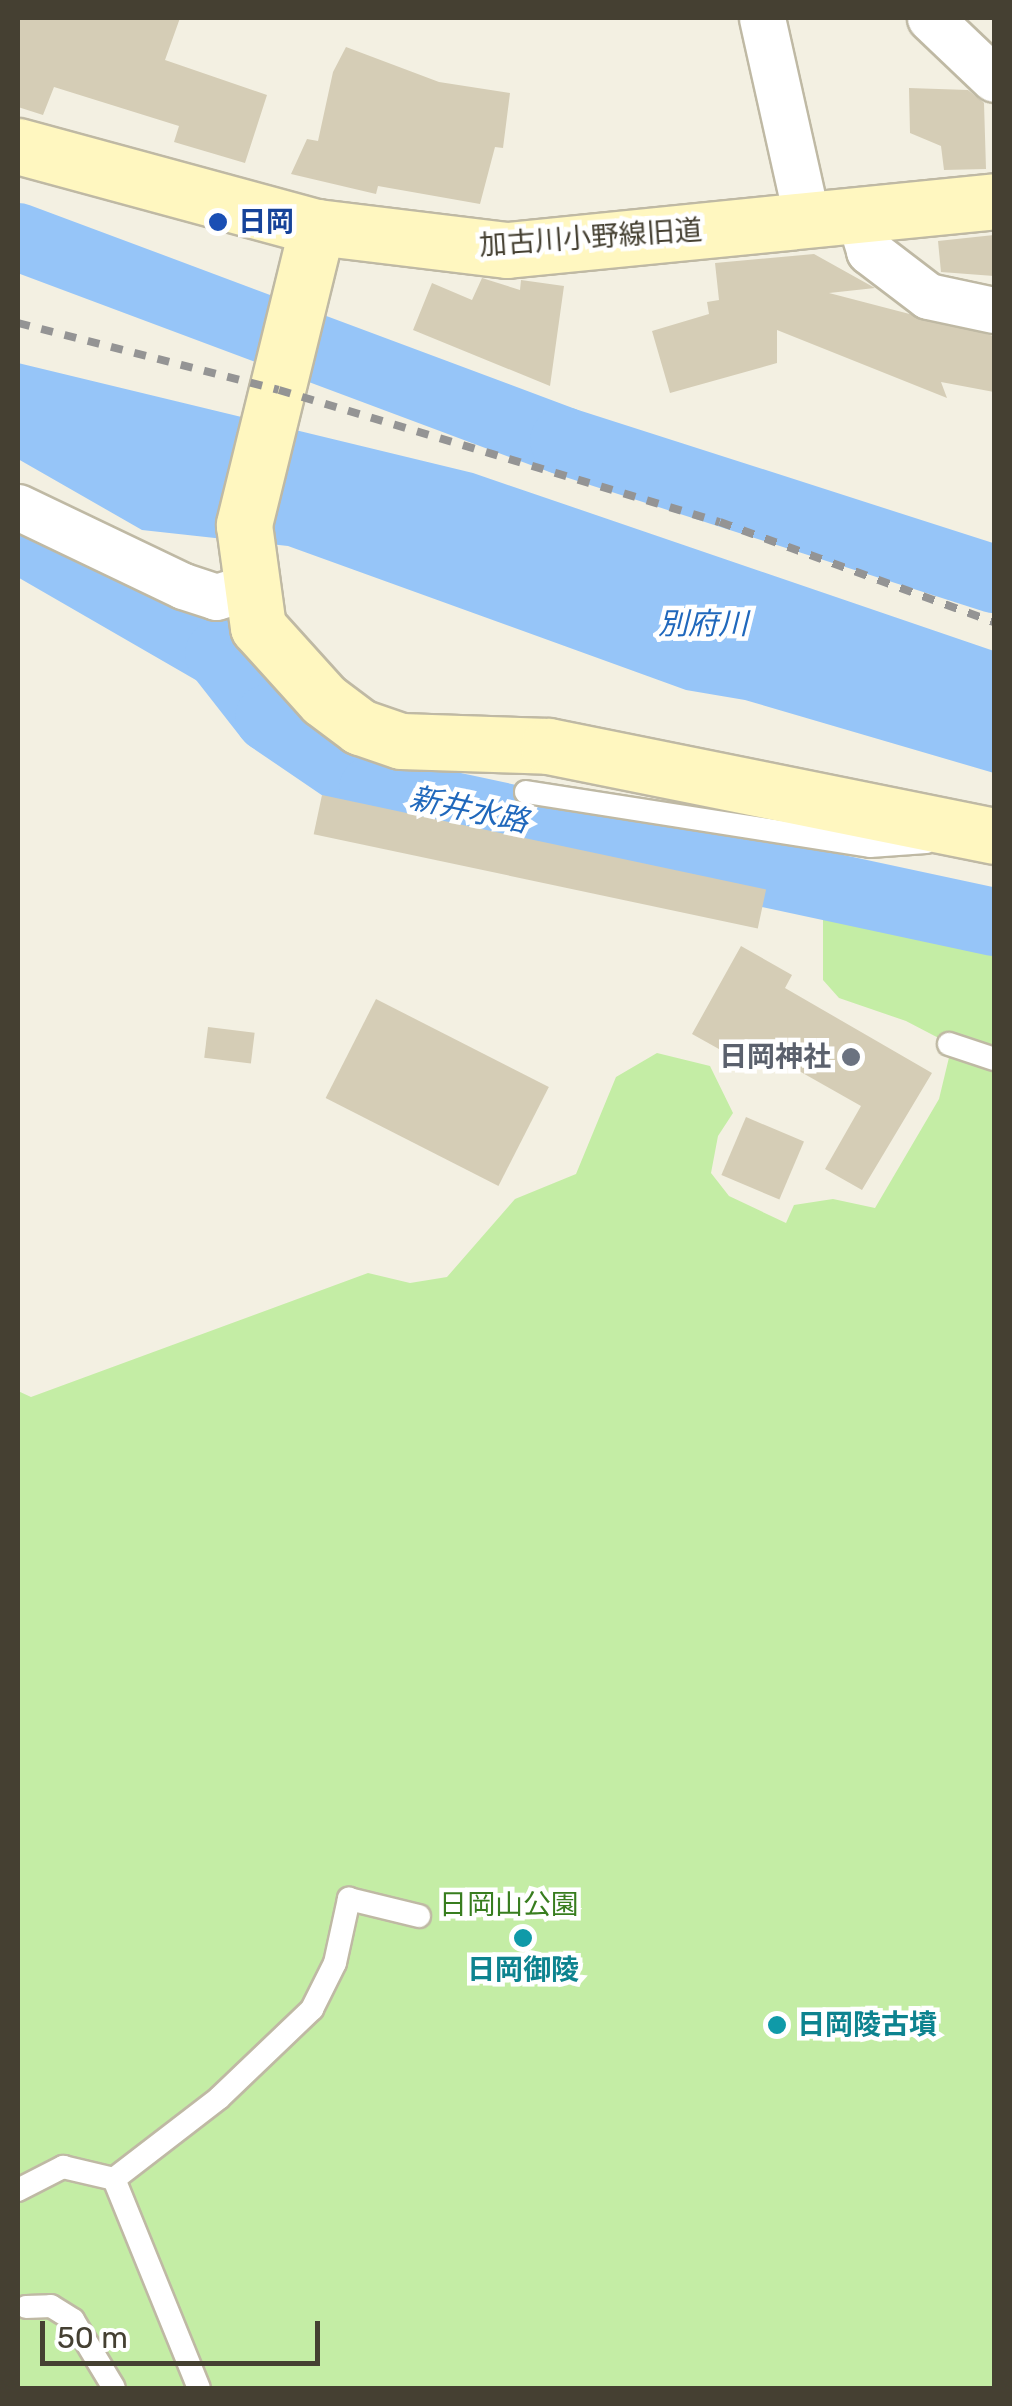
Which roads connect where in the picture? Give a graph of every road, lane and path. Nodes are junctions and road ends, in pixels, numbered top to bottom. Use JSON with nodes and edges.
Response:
{"nodes":[{"id":1,"x":762,"y":18,"type":"edge"},
{"id":2,"x":930,"y":18,"type":"edge"},
{"id":3,"x":994,"y":79,"type":"edge"},
{"id":4,"x":18,"y":146,"type":"edge"},
{"id":5,"x":994,"y":200,"type":"edge"},
{"id":6,"x":832,"y":217,"type":"junction"},
{"id":7,"x":316,"y":227,"type":"junction"},
{"id":8,"x":994,"y":310,"type":"edge"},
{"id":9,"x":18,"y":507,"type":"edge"},
{"id":10,"x":249,"y":587,"type":"junction"},
{"id":11,"x":526,"y":792,"type":"dead end"},
{"id":12,"x":994,"y":836,"type":"edge"},
{"id":13,"x":949,"y":1044,"type":"dead end"},
{"id":14,"x":994,"y":1059,"type":"edge"},
{"id":15,"x":419,"y":1916,"type":"dead end"},
{"id":16,"x":114,"y":2180,"type":"junction"},
{"id":17,"x":18,"y":2190,"type":"edge"},
{"id":18,"x":26,"y":2308,"type":"dead end"},
{"id":19,"x":114,"y":2388,"type":"edge"},
{"id":20,"x":199,"y":2388,"type":"edge"}],
"edges":[{"from":1,"to":6,"type":"street"},
{"from":2,"to":3,"type":"street"},
{"from":4,"to":7,"type":"street","name":"加古川小野線旧道"},
{"from":5,"to":6,"type":"street","name":"加古川小野線旧道"},
{"from":6,"to":7,"type":"street","name":"加古川小野線旧道"},
{"from":6,"to":8,"type":"street"},
{"from":7,"to":10,"type":"street"},
{"from":9,"to":10,"type":"street"},
{"from":10,"to":12,"type":"street"},
{"from":11,"to":12,"type":"lane"},
{"from":13,"to":14,"type":"lane"},
{"from":15,"to":16,"type":"lane"},
{"from":16,"to":17,"type":"lane"},
{"from":16,"to":20,"type":"lane"},
{"from":18,"to":19,"type":"lane"}]}
